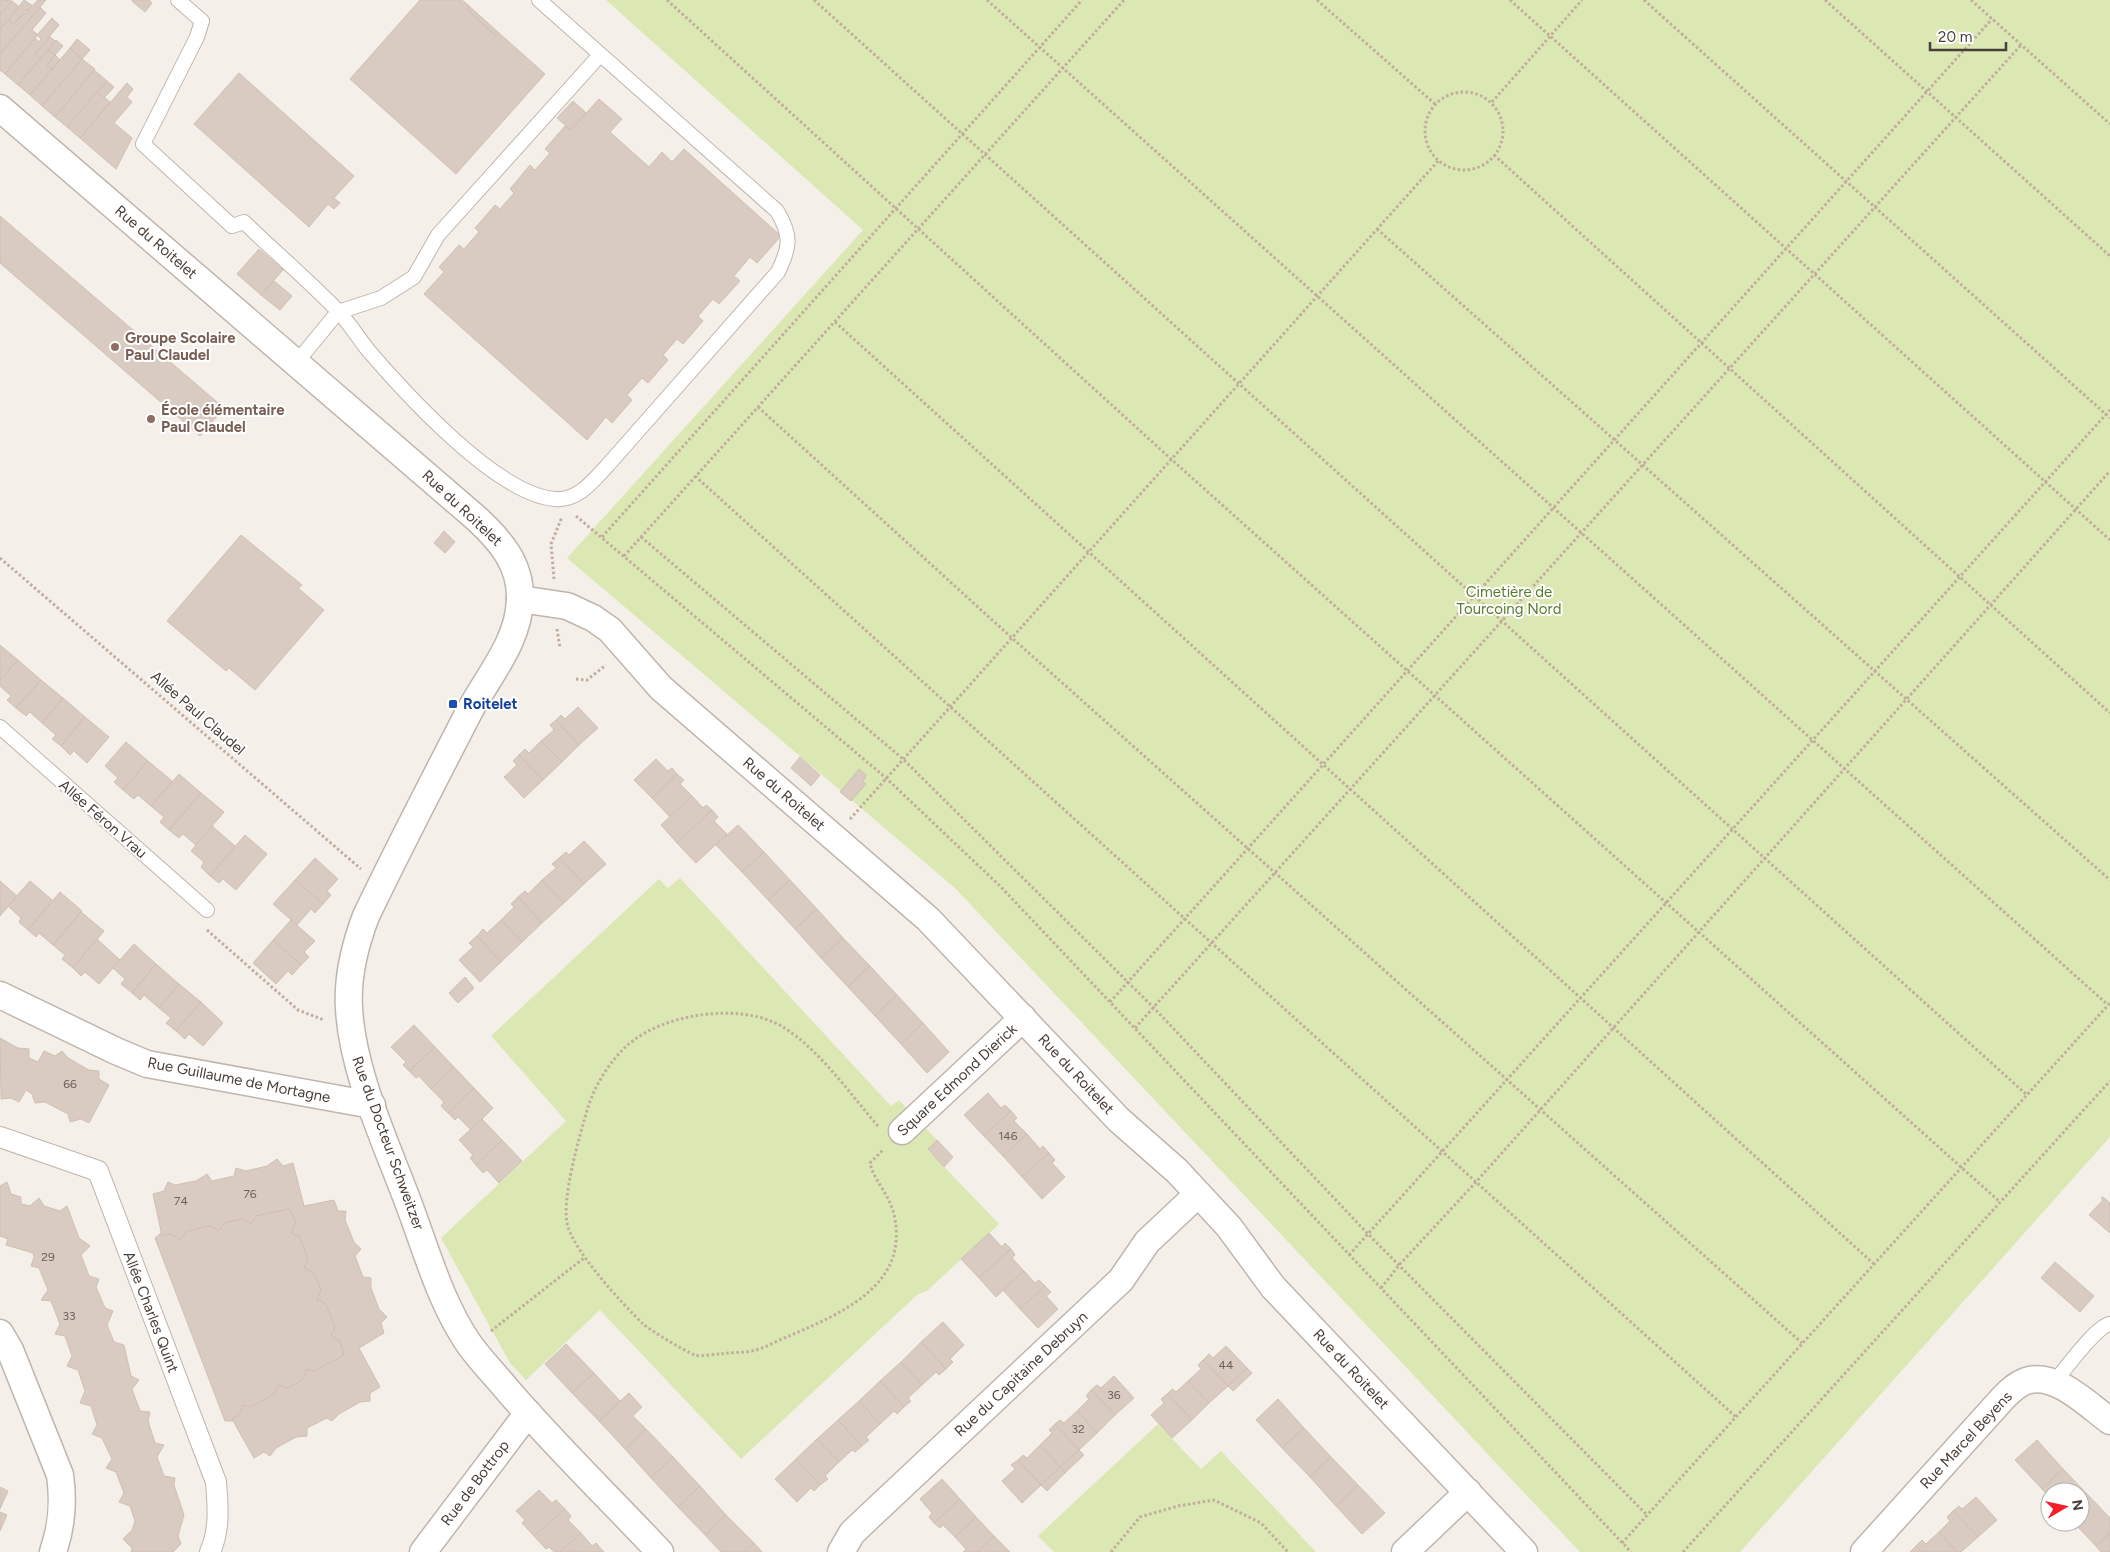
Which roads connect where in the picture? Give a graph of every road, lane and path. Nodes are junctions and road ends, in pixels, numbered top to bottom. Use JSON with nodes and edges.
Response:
{"nodes":[{"id":1,"x":178,"y":0,"type":"edge"},
{"id":2,"x":539,"y":0,"type":"edge"},
{"id":3,"x":667,"y":0,"type":"edge"},
{"id":4,"x":814,"y":0,"type":"edge"},
{"id":5,"x":987,"y":0,"type":"edge"},
{"id":6,"x":1082,"y":0,"type":"edge"},
{"id":7,"x":1124,"y":0,"type":"edge"},
{"id":8,"x":1317,"y":0,"type":"edge"},
{"id":9,"x":1510,"y":0,"type":"edge"},
{"id":10,"x":1582,"y":0,"type":"edge"},
{"id":11,"x":1644,"y":0,"type":"edge"},
{"id":12,"x":1825,"y":0,"type":"edge"},
{"id":13,"x":1971,"y":0,"type":"edge"},
{"id":14,"x":1992,"y":19,"type":"junction"},
{"id":15,"x":1550,"y":36,"type":"junction"},
{"id":16,"x":2021,"y":45,"type":"junction"},
{"id":17,"x":1040,"y":48,"type":"junction"},
{"id":18,"x":600,"y":55,"type":"junction"},
{"id":19,"x":1063,"y":68,"type":"junction"},
{"id":20,"x":1927,"y":91,"type":"junction"},
{"id":21,"x":1492,"y":102,"type":"junction"},
{"id":22,"x":1435,"y":104,"type":"junction"},
{"id":23,"x":0,"y":108,"type":"edge"},
{"id":24,"x":1956,"y":118,"type":"junction"},
{"id":25,"x":2110,"y":124,"type":"edge"},
{"id":26,"x":962,"y":134,"type":"junction"},
{"id":27,"x":985,"y":155,"type":"junction"},
{"id":28,"x":1494,"y":155,"type":"junction"},
{"id":29,"x":1438,"y":161,"type":"junction"},
{"id":30,"x":1846,"y":181,"type":"junction"},
{"id":31,"x":1875,"y":207,"type":"junction"},
{"id":32,"x":896,"y":208,"type":"junction"},
{"id":33,"x":919,"y":229,"type":"junction"},
{"id":34,"x":1377,"y":229,"type":"junction"},
{"id":35,"x":1786,"y":248,"type":"junction"},
{"id":36,"x":2110,"y":256,"type":"edge"},
{"id":37,"x":1815,"y":274,"type":"junction"},
{"id":38,"x":1317,"y":296,"type":"junction"},
{"id":39,"x":338,"y":312,"type":"junction"},
{"id":40,"x":835,"y":322,"type":"junction"},
{"id":41,"x":1701,"y":343,"type":"junction"},
{"id":42,"x":296,"y":363,"type":"junction"},
{"id":43,"x":1730,"y":368,"type":"junction"},
{"id":44,"x":1239,"y":384,"type":"junction"},
{"id":45,"x":758,"y":407,"type":"junction"},
{"id":46,"x":2110,"y":410,"type":"edge"},
{"id":47,"x":2106,"y":414,"type":"junction"},
{"id":48,"x":2110,"y":418,"type":"edge"},
{"id":49,"x":1614,"y":440,"type":"junction"},
{"id":50,"x":1171,"y":459,"type":"junction"},
{"id":51,"x":1642,"y":465,"type":"junction"},
{"id":52,"x":2110,"y":471,"type":"edge"},
{"id":53,"x":695,"y":476,"type":"junction"},
{"id":54,"x":2045,"y":482,"type":"junction"},
{"id":55,"x":1553,"y":508,"type":"junction"},
{"id":56,"x":2076,"y":509,"type":"junction"},
{"id":57,"x":574,"y":514,"type":"dead end"},
{"id":58,"x":562,"y":517,"type":"dead end"},
{"id":59,"x":1581,"y":533,"type":"junction"},
{"id":60,"x":602,"y":537,"type":"junction"},
{"id":61,"x":641,"y":537,"type":"junction"},
{"id":62,"x":2110,"y":540,"type":"edge"},
{"id":63,"x":1088,"y":552,"type":"junction"},
{"id":64,"x":624,"y":556,"type":"junction"},
{"id":65,"x":0,"y":558,"type":"edge"},
{"id":66,"x":1960,"y":577,"type":"junction"},
{"id":67,"x":1474,"y":596,"type":"junction"},
{"id":68,"x":520,"y":599,"type":"junction"},
{"id":69,"x":552,"y":602,"type":"junction"},
{"id":70,"x":1991,"y":605,"type":"junction"},
{"id":71,"x":1502,"y":621,"type":"junction"},
{"id":72,"x":1012,"y":638,"type":"junction"},
{"id":73,"x":560,"y":648,"type":"dead end"},
{"id":74,"x":607,"y":664,"type":"dead end"},
{"id":75,"x":1407,"y":670,"type":"junction"},
{"id":76,"x":1875,"y":671,"type":"junction"},
{"id":77,"x":576,"y":679,"type":"dead end"},
{"id":78,"x":1435,"y":695,"type":"junction"},
{"id":79,"x":1906,"y":699,"type":"junction"},
{"id":80,"x":950,"y":706,"type":"junction"},
{"id":81,"x":2110,"y":713,"type":"edge"},
{"id":82,"x":0,"y":727,"type":"edge"},
{"id":83,"x":1812,"y":740,"type":"junction"},
{"id":84,"x":903,"y":759,"type":"junction"},
{"id":85,"x":1323,"y":765,"type":"junction"},
{"id":86,"x":1844,"y":769,"type":"junction"},
{"id":87,"x":886,"y":778,"type":"junction"},
{"id":88,"x":1350,"y":789,"type":"junction"},
{"id":89,"x":1732,"y":829,"type":"junction"},
{"id":90,"x":834,"y":837,"type":"junction"},
{"id":91,"x":1248,"y":848,"type":"junction"},
{"id":92,"x":1764,"y":858,"type":"junction"},
{"id":93,"x":1275,"y":873,"type":"junction"},
{"id":94,"x":2110,"y":880,"type":"edge"},
{"id":95,"x":380,"y":886,"type":"junction"},
{"id":96,"x":1666,"y":903,"type":"junction"},
{"id":97,"x":207,"y":910,"type":"dead end"},
{"id":98,"x":1185,"y":919,"type":"junction"},
{"id":99,"x":202,"y":926,"type":"dead end"},
{"id":100,"x":1699,"y":932,"type":"junction"},
{"id":101,"x":1211,"y":943,"type":"junction"},
{"id":102,"x":1128,"y":982,"type":"junction"},
{"id":103,"x":0,"y":995,"type":"edge"},
{"id":104,"x":1580,"y":998,"type":"junction"},
{"id":105,"x":1110,"y":1002,"type":"junction"},
{"id":106,"x":2109,"y":1004,"type":"edge"},
{"id":107,"x":1154,"y":1007,"type":"junction"},
{"id":108,"x":1023,"y":1018,"type":"junction"},
{"id":109,"x":1613,"y":1027,"type":"junction"},
{"id":110,"x":1135,"y":1028,"type":"junction"},
{"id":111,"x":351,"y":1030,"type":"junction"},
{"id":112,"x":1507,"y":1080,"type":"junction"},
{"id":113,"x":2110,"y":1081,"type":"edge"},
{"id":114,"x":2027,"y":1095,"type":"junction"},
{"id":115,"x":372,"y":1106,"type":"junction"},
{"id":116,"x":1540,"y":1110,"type":"junction"},
{"id":117,"x":897,"y":1136,"type":"junction"},
{"id":118,"x":0,"y":1137,"type":"edge"},
{"id":119,"x":1442,"y":1151,"type":"junction"},
{"id":120,"x":1961,"y":1167,"type":"junction"},
{"id":121,"x":1476,"y":1182,"type":"junction"},
{"id":122,"x":1198,"y":1194,"type":"junction"},
{"id":123,"x":2000,"y":1202,"type":"junction"},
{"id":124,"x":1368,"y":1234,"type":"junction"},
{"id":125,"x":1349,"y":1255,"type":"junction"},
{"id":126,"x":584,"y":1258,"type":"junction"},
{"id":127,"x":1400,"y":1264,"type":"junction"},
{"id":128,"x":1874,"y":1264,"type":"junction"},
{"id":129,"x":1380,"y":1288,"type":"junction"},
{"id":130,"x":2110,"y":1324,"type":"edge"},
{"id":131,"x":0,"y":1333,"type":"edge"},
{"id":132,"x":1802,"y":1344,"type":"junction"},
{"id":133,"x":470,"y":1346,"type":"junction"},
{"id":134,"x":2054,"y":1382,"type":"junction"},
{"id":135,"x":528,"y":1413,"type":"junction"},
{"id":136,"x":1736,"y":1417,"type":"junction"},
{"id":137,"x":2110,"y":1420,"type":"edge"},
{"id":138,"x":1468,"y":1492,"type":"junction"},
{"id":139,"x":1647,"y":1515,"type":"junction"},
{"id":140,"x":1622,"y":1543,"type":"junction"},
{"id":141,"x":53,"y":1552,"type":"edge"},
{"id":142,"x":210,"y":1552,"type":"edge"},
{"id":143,"x":423,"y":1552,"type":"edge"},
{"id":144,"x":660,"y":1552,"type":"edge"},
{"id":145,"x":842,"y":1552,"type":"edge"},
{"id":146,"x":1111,"y":1552,"type":"edge"},
{"id":147,"x":1288,"y":1552,"type":"edge"},
{"id":148,"x":1405,"y":1552,"type":"edge"},
{"id":149,"x":1524,"y":1552,"type":"edge"},
{"id":150,"x":1631,"y":1552,"type":"edge"},
{"id":151,"x":1682,"y":1552,"type":"edge"},
{"id":152,"x":1864,"y":1552,"type":"edge"}],
"edges":[{"from":1,"to":39,"type":"lane"},
{"from":2,"to":18,"type":"lane"},
{"from":3,"to":32,"type":"path"},
{"from":4,"to":26,"type":"path"},
{"from":5,"to":17,"type":"path"},
{"from":6,"to":17,"type":"path"},
{"from":7,"to":19,"type":"path"},
{"from":8,"to":22,"type":"path"},
{"from":9,"to":15,"type":"path"},
{"from":10,"to":15,"type":"path"},
{"from":11,"to":30,"type":"path"},
{"from":12,"to":20,"type":"path"},
{"from":13,"to":14,"type":"path"},
{"from":14,"to":16,"type":"path"},
{"from":14,"to":20,"type":"path"},
{"from":15,"to":21,"type":"path"},
{"from":15,"to":35,"type":"path"},
{"from":16,"to":24,"type":"path"},
{"from":16,"to":25,"type":"path"},
{"from":17,"to":19,"type":"path"},
{"from":17,"to":26,"type":"path"},
{"from":18,"to":39,"type":"lane"},
{"from":18,"to":39,"type":"lane"},
{"from":19,"to":27,"type":"path"},
{"from":19,"to":38,"type":"path"},
{"from":20,"to":24,"type":"path"},
{"from":20,"to":30,"type":"path"},
{"from":21,"to":22,"type":"path"},
{"from":21,"to":28,"type":"path"},
{"from":22,"to":29,"type":"path"},
{"from":23,"to":42,"type":"street","name":"Rue du Roitelet"},
{"from":24,"to":31,"type":"path"},
{"from":24,"to":36,"type":"path"},
{"from":26,"to":27,"type":"path"},
{"from":26,"to":32,"type":"path"},
{"from":27,"to":33,"type":"path"},
{"from":27,"to":44,"type":"path"},
{"from":28,"to":29,"type":"path"},
{"from":28,"to":41,"type":"path"},
{"from":29,"to":34,"type":"path"},
{"from":30,"to":31,"type":"path"},
{"from":30,"to":35,"type":"path"},
{"from":31,"to":37,"type":"path"},
{"from":31,"to":47,"type":"path"},
{"from":32,"to":33,"type":"path"},
{"from":32,"to":60,"type":"path"},
{"from":33,"to":40,"type":"path"},
{"from":33,"to":50,"type":"path"},
{"from":34,"to":38,"type":"path"},
{"from":34,"to":49,"type":"path"},
{"from":35,"to":37,"type":"path"},
{"from":35,"to":41,"type":"path"},
{"from":37,"to":43,"type":"path"},
{"from":37,"to":54,"type":"path"},
{"from":38,"to":44,"type":"path"},
{"from":38,"to":55,"type":"path"},
{"from":39,"to":42,"type":"lane"},
{"from":40,"to":45,"type":"path"},
{"from":40,"to":63,"type":"path"},
{"from":41,"to":43,"type":"path"},
{"from":41,"to":49,"type":"path"},
{"from":42,"to":68,"type":"street","name":"Rue du Roitelet"},
{"from":43,"to":51,"type":"path"},
{"from":43,"to":66,"type":"path"},
{"from":44,"to":50,"type":"path"},
{"from":44,"to":67,"type":"path"},
{"from":45,"to":53,"type":"path"},
{"from":45,"to":72,"type":"path"},
{"from":46,"to":47,"type":"path"},
{"from":47,"to":48,"type":"path"},
{"from":47,"to":54,"type":"path"},
{"from":49,"to":51,"type":"path"},
{"from":49,"to":55,"type":"path"},
{"from":50,"to":63,"type":"path"},
{"from":50,"to":75,"type":"path"},
{"from":51,"to":59,"type":"path"},
{"from":51,"to":76,"type":"path"},
{"from":52,"to":56,"type":"path"},
{"from":53,"to":61,"type":"path"},
{"from":53,"to":80,"type":"path"},
{"from":54,"to":56,"type":"path"},
{"from":54,"to":66,"type":"path"},
{"from":55,"to":59,"type":"path"},
{"from":55,"to":67,"type":"path"},
{"from":56,"to":62,"type":"path"},
{"from":56,"to":70,"type":"path"},
{"from":57,"to":60,"type":"path"},
{"from":58,"to":69,"type":"path"},
{"from":59,"to":71,"type":"path"},
{"from":59,"to":83,"type":"path"},
{"from":60,"to":64,"type":"path"},
{"from":61,"to":64,"type":"path"},
{"from":61,"to":84,"type":"path"},
{"from":63,"to":72,"type":"path"},
{"from":63,"to":85,"type":"path"},
{"from":64,"to":87,"type":"path"},
{"from":65,"to":95,"type":"path","name":"Allée Paul Claudel"},
{"from":66,"to":70,"type":"path"},
{"from":66,"to":76,"type":"path"},
{"from":67,"to":71,"type":"path"},
{"from":67,"to":75,"type":"path"},
{"from":68,"to":69,"type":"street","name":"Rue du Roitelet"},
{"from":68,"to":95,"type":"street","name":"Rue du Docteur Schweitzer"},
{"from":69,"to":73,"type":"path"},
{"from":69,"to":90,"type":"street","name":"Rue du Roitelet"},
{"from":70,"to":79,"type":"path"},
{"from":70,"to":81,"type":"path"},
{"from":71,"to":78,"type":"path"},
{"from":71,"to":89,"type":"path"},
{"from":72,"to":80,"type":"path"},
{"from":72,"to":91,"type":"path"},
{"from":74,"to":77,"type":"path"},
{"from":75,"to":78,"type":"path"},
{"from":75,"to":85,"type":"path"},
{"from":76,"to":79,"type":"path"},
{"from":76,"to":83,"type":"path"},
{"from":78,"to":88,"type":"path"},
{"from":78,"to":96,"type":"path"},
{"from":79,"to":86,"type":"path"},
{"from":79,"to":94,"type":"path"},
{"from":80,"to":84,"type":"path"},
{"from":80,"to":98,"type":"path"},
{"from":82,"to":97,"type":"lane","name":"Allée Féron Vrau"},
{"from":83,"to":86,"type":"path"},
{"from":83,"to":89,"type":"path"},
{"from":84,"to":87,"type":"path"},
{"from":84,"to":102,"type":"path"},
{"from":85,"to":88,"type":"path"},
{"from":85,"to":91,"type":"path"},
{"from":86,"to":92,"type":"path"},
{"from":86,"to":106,"type":"path"},
{"from":87,"to":90,"type":"path"},
{"from":87,"to":105,"type":"path"},
{"from":88,"to":93,"type":"path"},
{"from":88,"to":104,"type":"path"},
{"from":89,"to":92,"type":"path"},
{"from":89,"to":96,"type":"path"},
{"from":90,"to":108,"type":"street","name":"Rue du Roitelet"},
{"from":91,"to":93,"type":"path"},
{"from":91,"to":98,"type":"path"},
{"from":92,"to":100,"type":"path"},
{"from":92,"to":114,"type":"path"},
{"from":93,"to":101,"type":"path"},
{"from":93,"to":112,"type":"path"},
{"from":95,"to":111,"type":"street","name":"Rue du Docteur Schweitzer"},
{"from":96,"to":100,"type":"path"},
{"from":96,"to":104,"type":"path"},
{"from":98,"to":101,"type":"path"},
{"from":98,"to":102,"type":"path"},
{"from":99,"to":111,"type":"path"},
{"from":100,"to":109,"type":"path"},
{"from":100,"to":120,"type":"path"},
{"from":101,"to":107,"type":"path"},
{"from":101,"to":119,"type":"path"},
{"from":102,"to":105,"type":"path"},
{"from":102,"to":107,"type":"path"},
{"from":103,"to":115,"type":"street","name":"Rue Guillaume de Mortagne"},
{"from":104,"to":109,"type":"path"},
{"from":104,"to":112,"type":"path"},
{"from":105,"to":110,"type":"path"},
{"from":106,"to":114,"type":"path"},
{"from":107,"to":110,"type":"path"},
{"from":107,"to":124,"type":"path"},
{"from":108,"to":117,"type":"street","name":"Square Edmond Dierick"},
{"from":108,"to":122,"type":"street","name":"Rue du Roitelet"},
{"from":109,"to":116,"type":"path"},
{"from":109,"to":128,"type":"path"},
{"from":110,"to":125,"type":"path"},
{"from":111,"to":115,"type":"street","name":"Rue du Docteur Schweitzer"},
{"from":112,"to":116,"type":"path"},
{"from":112,"to":119,"type":"path"},
{"from":113,"to":123,"type":"path"},
{"from":114,"to":120,"type":"path"},
{"from":115,"to":133,"type":"street","name":"Rue du Docteur Schweitzer"},
{"from":116,"to":121,"type":"path"},
{"from":116,"to":132,"type":"path"},
{"from":117,"to":126,"type":"path","name":"Square Edmond Dierick"},
{"from":117,"to":126,"type":"path","name":"Square Edmond Dierick"},
{"from":118,"to":142,"type":"street","name":"Allée Charles Quint"},
{"from":119,"to":121,"type":"path"},
{"from":119,"to":124,"type":"path"},
{"from":120,"to":123,"type":"path"},
{"from":120,"to":128,"type":"path"},
{"from":121,"to":127,"type":"path"},
{"from":121,"to":136,"type":"path"},
{"from":122,"to":138,"type":"street","name":"Rue du Roitelet"},
{"from":122,"to":145,"type":"street","name":"Rue du Capitaine Debruyn"},
{"from":123,"to":151,"type":"path"},
{"from":124,"to":125,"type":"path"},
{"from":124,"to":127,"type":"path"},
{"from":125,"to":129,"type":"path"},
{"from":126,"to":133,"type":"path"},
{"from":127,"to":129,"type":"path"},
{"from":127,"to":139,"type":"path"},
{"from":128,"to":132,"type":"path"},
{"from":129,"to":140,"type":"path"},
{"from":130,"to":134,"type":"lane"},
{"from":131,"to":141,"type":"street"},
{"from":132,"to":136,"type":"path"},
{"from":133,"to":135,"type":"street","name":"Rue du Docteur Schweitzer"},
{"from":134,"to":137,"type":"street","name":"Rue Marcel Beyens"},
{"from":134,"to":152,"type":"street","name":"Rue Marcel Beyens"},
{"from":135,"to":143,"type":"street","name":"Rue de Bottrop"},
{"from":135,"to":144,"type":"street","name":"Rue du Docteur Schweitzer"},
{"from":136,"to":139,"type":"path"},
{"from":138,"to":148,"type":"street"},
{"from":138,"to":149,"type":"street","name":"Rue du Roitelet"},
{"from":139,"to":140,"type":"path"},
{"from":140,"to":150,"type":"path"},
{"from":146,"to":147,"type":"path"}]}
